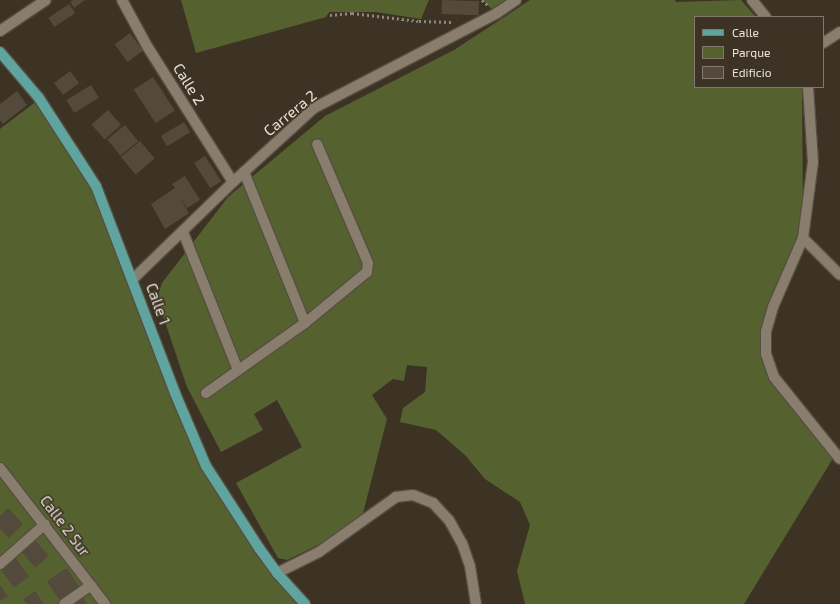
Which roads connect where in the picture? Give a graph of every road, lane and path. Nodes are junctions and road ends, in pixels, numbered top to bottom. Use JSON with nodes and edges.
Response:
{"nodes":[{"id":1,"x":46,"y":0,"type":"edge"},
{"id":2,"x":122,"y":0,"type":"edge"},
{"id":3,"x":516,"y":0,"type":"edge"},
{"id":4,"x":752,"y":0,"type":"edge"},
{"id":5,"x":330,"y":15,"type":"dead end"},
{"id":6,"x":765,"y":16,"type":"edge"},
{"id":7,"x":469,"y":27,"type":"junction"},
{"id":8,"x":0,"y":31,"type":"edge"},
{"id":9,"x":840,"y":32,"type":"edge"},
{"id":10,"x":824,"y":41,"type":"edge"},
{"id":11,"x":0,"y":52,"type":"edge"},
{"id":12,"x":808,"y":88,"type":"edge"},
{"id":13,"x":317,"y":144,"type":"dead end"},
{"id":14,"x":244,"y":172,"type":"junction"},
{"id":15,"x":233,"y":182,"type":"junction"},
{"id":16,"x":183,"y":232,"type":"junction"},
{"id":17,"x":803,"y":238,"type":"junction"},
{"id":18,"x":840,"y":275,"type":"edge"},
{"id":19,"x":133,"y":279,"type":"junction"},
{"id":20,"x":305,"y":323,"type":"junction"},
{"id":21,"x":238,"y":370,"type":"junction"},
{"id":22,"x":206,"y":393,"type":"dead end"},
{"id":23,"x":840,"y":459,"type":"edge"},
{"id":24,"x":0,"y":468,"type":"edge"},
{"id":25,"x":44,"y":524,"type":"junction"},
{"id":26,"x":0,"y":564,"type":"edge"},
{"id":27,"x":277,"y":573,"type":"junction"},
{"id":28,"x":91,"y":585,"type":"junction"},
{"id":29,"x":64,"y":604,"type":"edge"},
{"id":30,"x":105,"y":604,"type":"edge"},
{"id":31,"x":305,"y":604,"type":"edge"},
{"id":32,"x":476,"y":604,"type":"edge"}],
"edges":[{"from":1,"to":8,"type":"street"},
{"from":2,"to":15,"type":"street","name":"Calle 2"},
{"from":3,"to":7,"type":"street","name":"Carrera 2"},
{"from":4,"to":6,"type":"street"},
{"from":5,"to":7,"type":"path"},
{"from":7,"to":14,"type":"street","name":"Carrera 2"},
{"from":9,"to":10,"type":"street"},
{"from":11,"to":19,"type":"main road","name":"Calle 1"},
{"from":12,"to":17,"type":"street"},
{"from":13,"to":20,"type":"street"},
{"from":14,"to":15,"type":"street","name":"Carrera 2"},
{"from":14,"to":20,"type":"street"},
{"from":15,"to":16,"type":"street","name":"Carrera 2"},
{"from":16,"to":19,"type":"street","name":"Carrera 2"},
{"from":16,"to":21,"type":"street"},
{"from":17,"to":18,"type":"street"},
{"from":17,"to":23,"type":"street"},
{"from":19,"to":27,"type":"main road","name":"Calle 1"},
{"from":20,"to":21,"type":"street"},
{"from":21,"to":22,"type":"street"},
{"from":24,"to":25,"type":"street","name":"Calle 2 Sur"},
{"from":25,"to":26,"type":"street"},
{"from":25,"to":28,"type":"street","name":"Calle 2 Sur"},
{"from":27,"to":31,"type":"main road","name":"Calle 1"},
{"from":27,"to":32,"type":"street"},
{"from":28,"to":29,"type":"street"},
{"from":28,"to":30,"type":"street","name":"Calle 2 Sur"}]}
